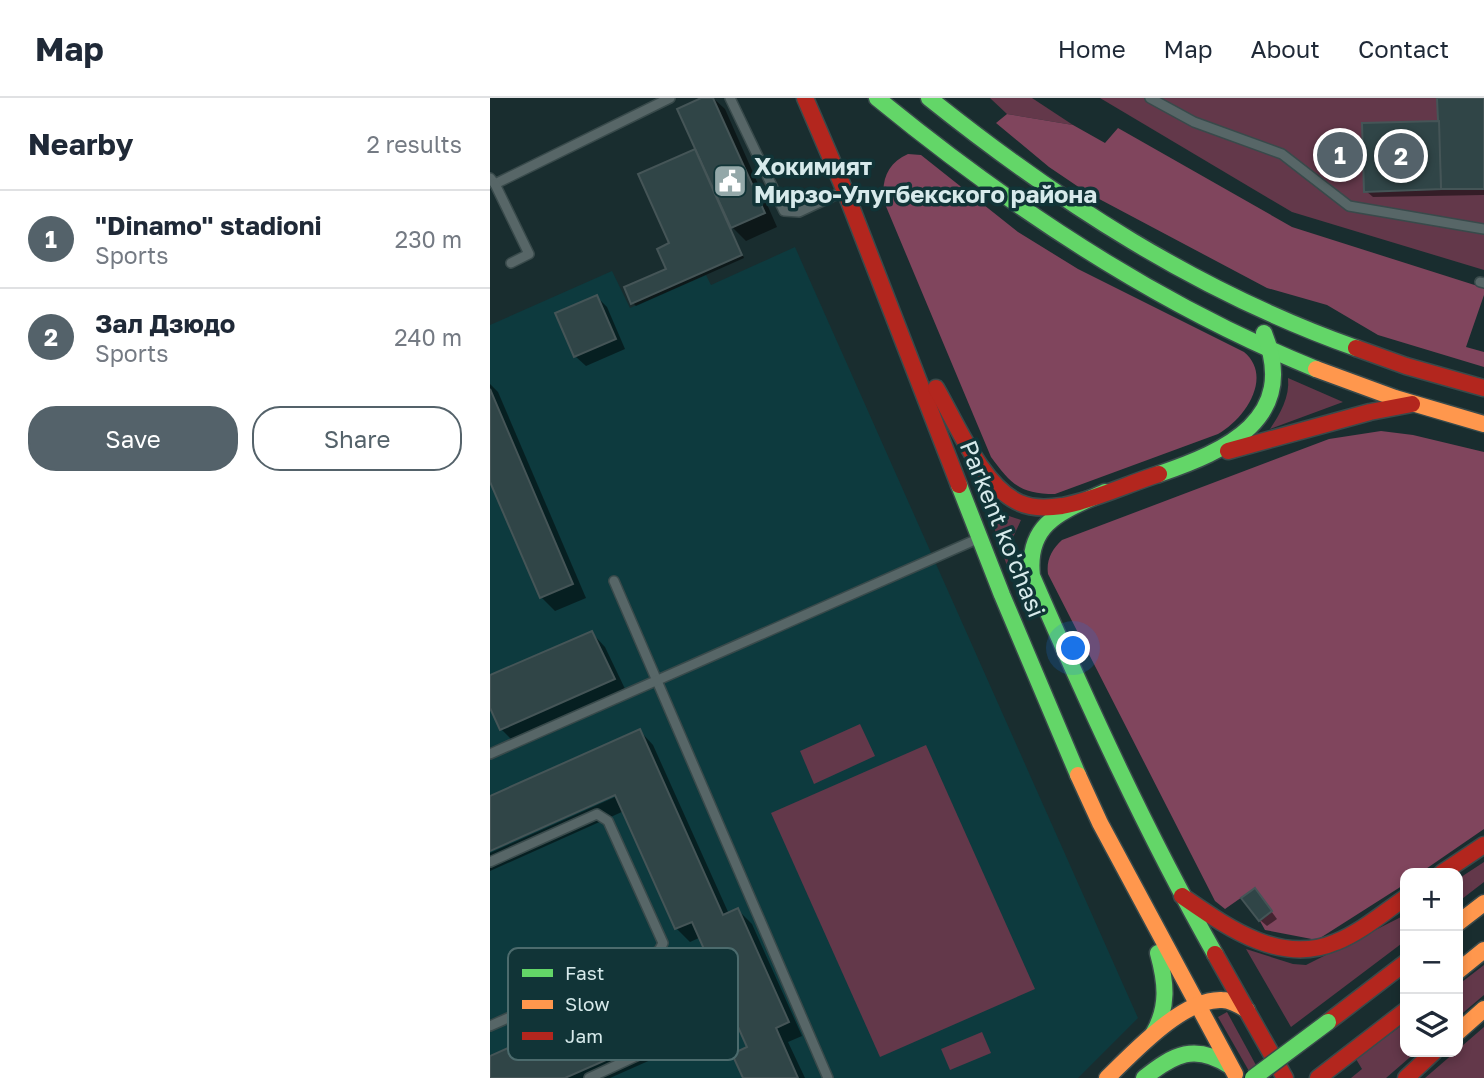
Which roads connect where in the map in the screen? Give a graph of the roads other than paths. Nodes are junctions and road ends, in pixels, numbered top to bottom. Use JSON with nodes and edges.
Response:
{"nodes":[{"id":1,"x":670,"y":98,"type":"edge"},
{"id":2,"x":730,"y":98,"type":"edge"},
{"id":3,"x":805,"y":98,"type":"edge"},
{"id":4,"x":877,"y":98,"type":"edge"},
{"id":5,"x":929,"y":98,"type":"edge"},
{"id":6,"x":1150,"y":98,"type":"edge"},
{"id":7,"x":492,"y":181,"type":"edge"},
{"id":8,"x":845,"y":191,"type":"junction"},
{"id":9,"x":1484,"y":229,"type":"edge"},
{"id":10,"x":511,"y":263,"type":"dead end"},
{"id":11,"x":1239,"y":301,"type":"junction"},
{"id":12,"x":893,"y":314,"type":"junction"},
{"id":13,"x":1270,"y":348,"type":"junction"},
{"id":14,"x":1484,"y":388,"type":"edge"},
{"id":15,"x":1414,"y":404,"type":"junction"},
{"id":16,"x":1484,"y":424,"type":"edge"},
{"id":17,"x":1208,"y":456,"type":"junction"},
{"id":18,"x":1105,"y":492,"type":"junction"},
{"id":19,"x":980,"y":538,"type":"junction"},
{"id":20,"x":614,"y":581,"type":"dead end"},
{"id":21,"x":490,"y":754,"type":"edge"},
{"id":22,"x":1484,"y":845,"type":"edge"},
{"id":23,"x":490,"y":862,"type":"edge"},
{"id":24,"x":1450,"y":868,"type":"edge"},
{"id":25,"x":1182,"y":896,"type":"junction"},
{"id":26,"x":1400,"y":901,"type":"edge"},
{"id":27,"x":1484,"y":904,"type":"edge"},
{"id":28,"x":1147,"y":913,"type":"junction"},
{"id":29,"x":1463,"y":919,"type":"edge"},
{"id":30,"x":660,"y":948,"type":"edge"},
{"id":31,"x":1484,"y":950,"type":"edge"},
{"id":32,"x":1400,"y":967,"type":"edge"},
{"id":33,"x":1463,"y":967,"type":"edge"},
{"id":34,"x":1197,"y":1006,"type":"junction"},
{"id":35,"x":1484,"y":1009,"type":"edge"},
{"id":36,"x":1247,"y":1010,"type":"junction"},
{"id":37,"x":1400,"y":1015,"type":"edge"},
{"id":38,"x":508,"y":1018,"type":"edge"},
{"id":39,"x":490,"y":1026,"type":"edge"},
{"id":40,"x":1463,"y":1028,"type":"edge"},
{"id":41,"x":1153,"y":1034,"type":"junction"},
{"id":42,"x":1429,"y":1057,"type":"edge"},
{"id":43,"x":628,"y":1060,"type":"edge"},
{"id":44,"x":1234,"y":1072,"type":"edge"},
{"id":45,"x":589,"y":1078,"type":"edge"},
{"id":46,"x":828,"y":1078,"type":"edge"},
{"id":47,"x":1107,"y":1078,"type":"edge"},
{"id":48,"x":1144,"y":1078,"type":"edge"},
{"id":49,"x":1253,"y":1078,"type":"edge"},
{"id":50,"x":1285,"y":1078,"type":"edge"},
{"id":51,"x":1318,"y":1078,"type":"edge"},
{"id":52,"x":1406,"y":1078,"type":"edge"}],
"edges":[{"from":1,"to":7,"type":"lane"},
{"from":2,"to":8,"type":"lane"},
{"from":3,"to":8,"type":"main road","name":"Parkent ko'chasi"},
{"from":4,"to":13,"type":"main road"},
{"from":5,"to":11,"type":"main road"},
{"from":6,"to":9,"type":"lane"},
{"from":7,"to":10,"type":"lane"},
{"from":8,"to":12,"type":"main road","name":"Parkent ko'chasi"},
{"from":11,"to":13,"type":"main road"},
{"from":11,"to":14,"type":"main road"},
{"from":12,"to":18,"type":"main road"},
{"from":12,"to":19,"type":"main road","name":"Parkent ko'chasi"},
{"from":13,"to":15,"type":"main road"},
{"from":13,"to":17,"type":"main road"},
{"from":15,"to":16,"type":"main road"},
{"from":15,"to":17,"type":"main road"},
{"from":17,"to":18,"type":"main road"},
{"from":18,"to":25,"type":"main road","name":"Parkent ko'chasi"},
{"from":19,"to":21,"type":"lane"},
{"from":19,"to":28,"type":"main road","name":"Parkent ko'chasi"},
{"from":20,"to":46,"type":"lane"},
{"from":22,"to":24,"type":"main road"},
{"from":23,"to":30,"type":"lane"},
{"from":25,"to":26,"type":"main road"},
{"from":25,"to":36,"type":"main road","name":"Parkent ko'chasi"},
{"from":27,"to":29,"type":"main road"},
{"from":28,"to":34,"type":"main road","name":"Parkent ko'chasi"},
{"from":28,"to":41,"type":"main road"},
{"from":31,"to":33,"type":"main road"},
{"from":32,"to":49,"type":"main road","bridge":true},
{"from":34,"to":36,"type":"main road"},
{"from":34,"to":41,"type":"main road"},
{"from":34,"to":44,"type":"main road","name":"Parkent ko'chasi"},
{"from":35,"to":40,"type":"main road"},
{"from":36,"to":50,"type":"main road","name":"Parkent ko'chasi"},
{"from":37,"to":51,"type":"main road"},
{"from":38,"to":39,"type":"lane"},
{"from":41,"to":47,"type":"main road"},
{"from":42,"to":52,"type":"main road"},
{"from":43,"to":45,"type":"lane"},
{"from":44,"to":48,"type":"main road"}]}
